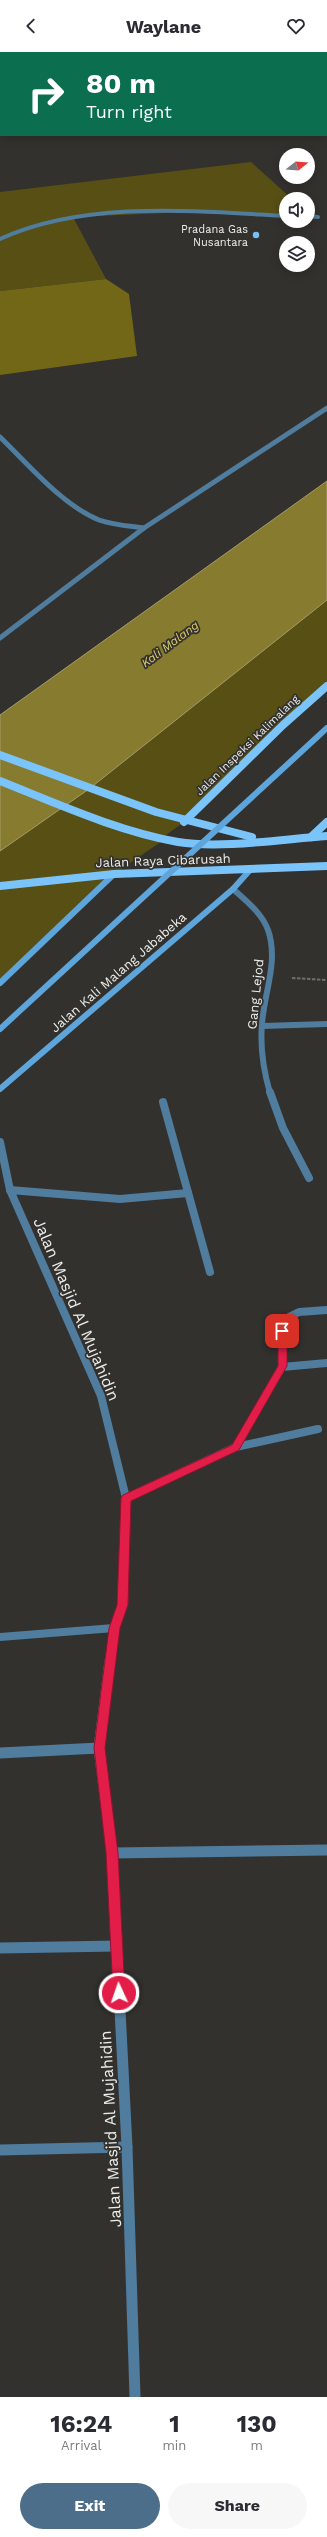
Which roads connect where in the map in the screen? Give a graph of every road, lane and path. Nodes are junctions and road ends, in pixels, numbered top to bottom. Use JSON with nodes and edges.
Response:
{"nodes":[{"id":1,"x":279,"y":216,"type":"edge"},
{"id":2,"x":315,"y":217,"type":"edge"},
{"id":3,"x":318,"y":217,"type":"dead end"},
{"id":4,"x":0,"y":239,"type":"edge"},
{"id":5,"x":327,"y":408,"type":"edge"},
{"id":6,"x":0,"y":437,"type":"edge"},
{"id":7,"x":144,"y":528,"type":"junction"},
{"id":8,"x":0,"y":638,"type":"edge"},
{"id":9,"x":327,"y":686,"type":"edge"},
{"id":10,"x":327,"y":728,"type":"edge"},
{"id":11,"x":0,"y":755,"type":"edge"},
{"id":12,"x":0,"y":781,"type":"edge"},
{"id":13,"x":184,"y":822,"type":"junction"},
{"id":14,"x":327,"y":822,"type":"edge"},
{"id":15,"x":327,"y":836,"type":"edge"},
{"id":16,"x":311,"y":837,"type":"junction"},
{"id":17,"x":274,"y":839,"type":"junction"},
{"id":18,"x":327,"y":866,"type":"edge"},
{"id":19,"x":250,"y":870,"type":"junction"},
{"id":20,"x":114,"y":874,"type":"junction"},
{"id":21,"x":0,"y":886,"type":"edge"},
{"id":22,"x":233,"y":889,"type":"junction"},
{"id":23,"x":268,"y":976,"type":"junction"},
{"id":24,"x":327,"y":980,"type":"edge"},
{"id":25,"x":0,"y":983,"type":"edge"},
{"id":26,"x":327,"y":1024,"type":"edge"},
{"id":27,"x":262,"y":1026,"type":"junction"},
{"id":28,"x":0,"y":1029,"type":"edge"},
{"id":29,"x":0,"y":1089,"type":"edge"},
{"id":30,"x":163,"y":1102,"type":"dead end"},
{"id":31,"x":0,"y":1142,"type":"edge"},
{"id":32,"x":310,"y":1178,"type":"dead end"},
{"id":33,"x":10,"y":1190,"type":"junction"},
{"id":34,"x":188,"y":1193,"type":"junction"},
{"id":35,"x":210,"y":1272,"type":"dead end"},
{"id":36,"x":327,"y":1310,"type":"edge"},
{"id":37,"x":327,"y":1363,"type":"edge"},
{"id":38,"x":282,"y":1366,"type":"junction"},
{"id":39,"x":318,"y":1429,"type":"dead end"},
{"id":40,"x":236,"y":1447,"type":"junction"},
{"id":41,"x":126,"y":1498,"type":"junction"},
{"id":42,"x":114,"y":1628,"type":"junction"},
{"id":43,"x":0,"y":1637,"type":"edge"},
{"id":44,"x":99,"y":1748,"type":"junction"},
{"id":45,"x":0,"y":1753,"type":"edge"},
{"id":46,"x":327,"y":1850,"type":"edge"},
{"id":47,"x":112,"y":1853,"type":"junction"},
{"id":48,"x":117,"y":1946,"type":"junction"},
{"id":49,"x":0,"y":1948,"type":"edge"},
{"id":50,"x":127,"y":2147,"type":"junction"},
{"id":51,"x":0,"y":2150,"type":"edge"},
{"id":52,"x":135,"y":2397,"type":"edge"}],
"edges":[{"from":1,"to":4,"type":"street"},
{"from":2,"to":3,"type":"street"},
{"from":5,"to":7,"type":"street"},
{"from":6,"to":7,"type":"street"},
{"from":7,"to":8,"type":"street"},
{"from":9,"to":13,"type":"main road","name":"Jalan Inspeksi Kalimalang"},
{"from":10,"to":28,"type":"main road","bridge":true},
{"from":11,"to":13,"type":"main road","name":"Jalan Raya Cibarusah"},
{"from":12,"to":17,"type":"main road","name":"Jalan Raya Cibarusah"},
{"from":13,"to":17,"type":"main road","name":"Jalan Raya Cibarusah"},
{"from":14,"to":16,"type":"main road"},
{"from":15,"to":16,"type":"main road","name":"Jalan Raya Cibarusah"},
{"from":16,"to":17,"type":"main road","name":"Jalan Raya Cibarusah"},
{"from":18,"to":19,"type":"main road","name":"Jalan Raya Cibarusah"},
{"from":19,"to":20,"type":"main road","name":"Jalan Raya Cibarusah"},
{"from":19,"to":22,"type":"main road","name":"Jalan Kali Malang Jababeka"},
{"from":20,"to":21,"type":"main road","name":"Jalan Raya Cibarusah"},
{"from":20,"to":25,"type":"main road"},
{"from":22,"to":23,"type":"street","name":"Gang Lejod"},
{"from":22,"to":29,"type":"main road","name":"Jalan Kali Malang Jababeka"},
{"from":23,"to":24,"type":"path"},
{"from":23,"to":27,"type":"street","name":"Gang Lejod"},
{"from":26,"to":27,"type":"street"},
{"from":27,"to":32,"type":"street","name":"Gang Lejod"},
{"from":30,"to":34,"type":"street"},
{"from":31,"to":33,"type":"street","name":"Jalan Masjid Al Mujahidin"},
{"from":33,"to":34,"type":"street"},
{"from":33,"to":41,"type":"street","name":"Jalan Masjid Al Mujahidin"},
{"from":34,"to":35,"type":"street"},
{"from":36,"to":38,"type":"street"},
{"from":37,"to":38,"type":"street"},
{"from":38,"to":40,"type":"street"},
{"from":39,"to":40,"type":"street"},
{"from":40,"to":41,"type":"street"},
{"from":41,"to":42,"type":"street","name":"Jalan Masjid Al Mujahidin"},
{"from":42,"to":43,"type":"street"},
{"from":42,"to":44,"type":"street","name":"Jalan Masjid Al Mujahidin"},
{"from":44,"to":45,"type":"street"},
{"from":44,"to":47,"type":"street","name":"Jalan Masjid Al Mujahidin"},
{"from":46,"to":47,"type":"street"},
{"from":47,"to":48,"type":"street","name":"Jalan Masjid Al Mujahidin"},
{"from":48,"to":49,"type":"street"},
{"from":48,"to":50,"type":"street","name":"Jalan Masjid Al Mujahidin"},
{"from":50,"to":51,"type":"street"},
{"from":50,"to":52,"type":"street","name":"Jalan Masjid Al Mujahidin"}]}
